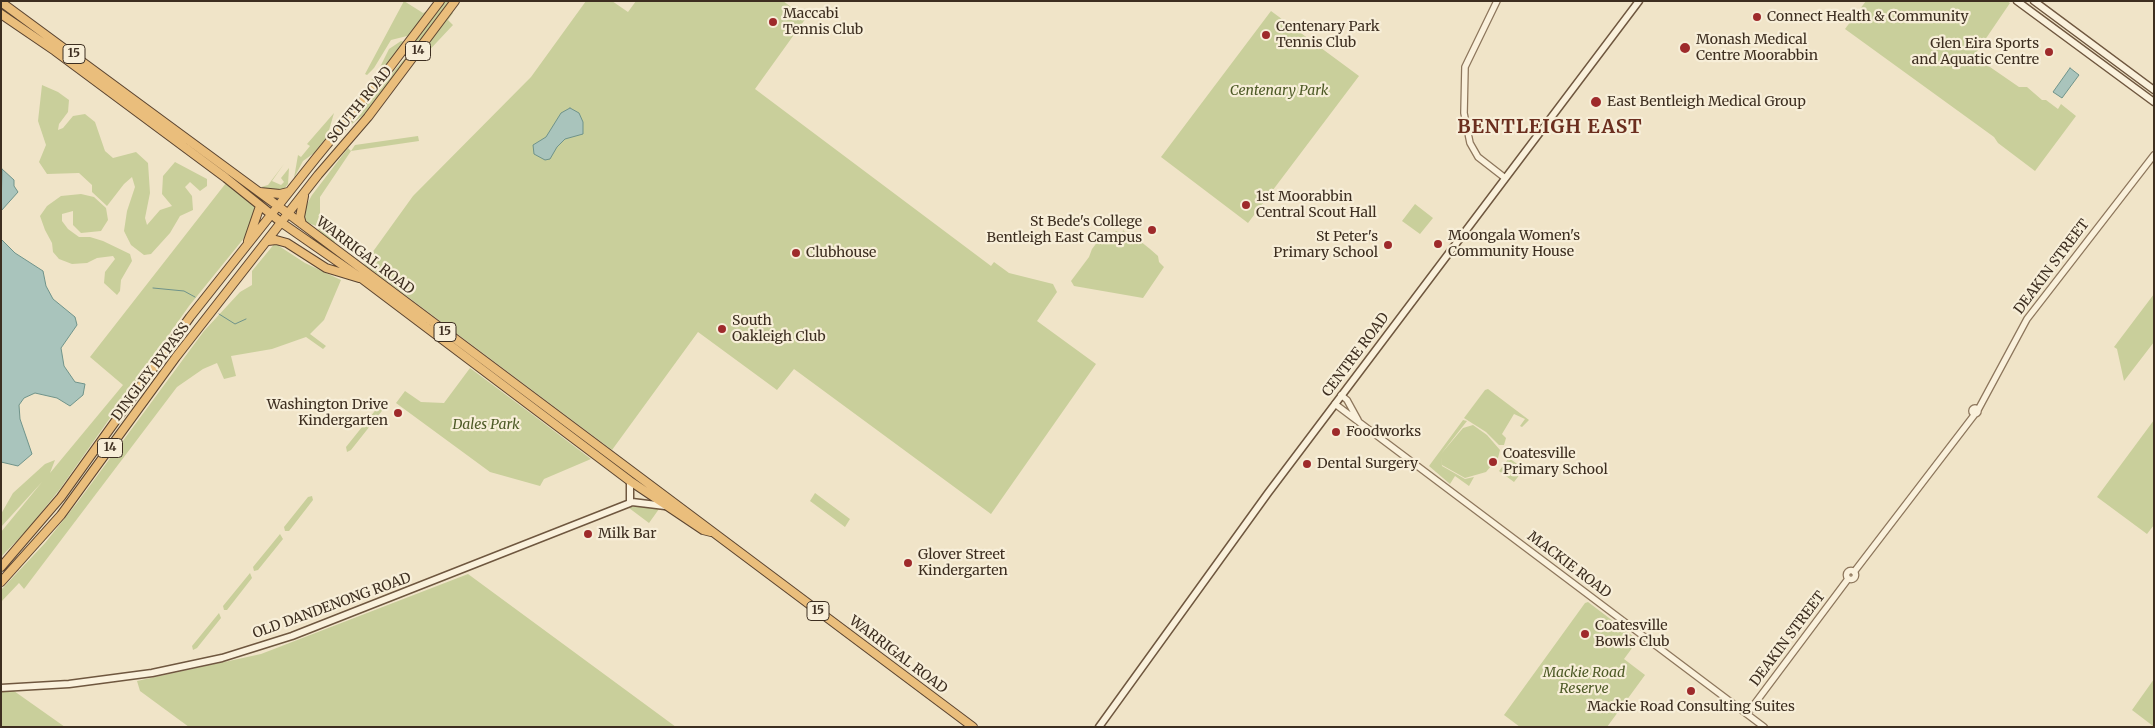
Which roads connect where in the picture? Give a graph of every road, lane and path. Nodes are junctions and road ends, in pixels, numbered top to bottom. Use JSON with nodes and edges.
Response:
{"nodes":[{"id":1,"x":440,"y":1,"type":"edge"},
{"id":2,"x":456,"y":1,"type":"edge"},
{"id":3,"x":1498,"y":1,"type":"edge"},
{"id":4,"x":1638,"y":1,"type":"edge"},
{"id":5,"x":2017,"y":1,"type":"edge"},
{"id":6,"x":2034,"y":1,"type":"edge"},
{"id":7,"x":1,"y":2,"type":"edge"},
{"id":8,"x":1,"y":14,"type":"edge"},
{"id":9,"x":2154,"y":90,"type":"edge"},
{"id":10,"x":2154,"y":102,"type":"edge"},
{"id":11,"x":2154,"y":155,"type":"edge"},
{"id":12,"x":1505,"y":178,"type":"junction"},
{"id":13,"x":260,"y":192,"type":"junction"},
{"id":14,"x":288,"y":192,"type":"junction"},
{"id":15,"x":304,"y":194,"type":"junction"},
{"id":16,"x":260,"y":206,"type":"junction"},
{"id":17,"x":278,"y":206,"type":"junction"},
{"id":18,"x":289,"y":214,"type":"junction"},
{"id":19,"x":271,"y":215,"type":"junction"},
{"id":20,"x":282,"y":223,"type":"junction"},
{"id":21,"x":302,"y":224,"type":"junction"},
{"id":22,"x":268,"y":241,"type":"junction"},
{"id":23,"x":247,"y":245,"type":"junction"},
{"id":24,"x":361,"y":278,"type":"junction"},
{"id":25,"x":1341,"y":395,"type":"junction"},
{"id":26,"x":1335,"y":404,"type":"junction"},
{"id":27,"x":1359,"y":422,"type":"junction"},
{"id":28,"x":630,"y":481,"type":"junction"},
{"id":29,"x":651,"y":485,"type":"junction"},
{"id":30,"x":646,"y":492,"type":"junction"},
{"id":31,"x":631,"y":503,"type":"junction"},
{"id":32,"x":667,"y":506,"type":"junction"},
{"id":33,"x":711,"y":532,"type":"junction"},
{"id":34,"x":1,"y":567,"type":"edge"},
{"id":35,"x":1,"y":582,"type":"edge"},
{"id":36,"x":1,"y":688,"type":"edge"},
{"id":37,"x":1747,"y":714,"type":"junction"},
{"id":38,"x":973,"y":727,"type":"edge"},
{"id":39,"x":1099,"y":727,"type":"edge"},
{"id":40,"x":1764,"y":727,"type":"edge"}],
"edges":[{"from":1,"to":14,"type":"highway","name":"SOUTH ROAD","number":"14"},
{"from":2,"to":15,"type":"highway","name":"SOUTH ROAD","number":"14"},
{"from":3,"to":12,"type":"street"},
{"from":4,"to":12,"type":"main road","name":"CENTRE ROAD"},
{"from":5,"to":10,"type":"main road"},
{"from":6,"to":9,"type":"main road"},
{"from":7,"to":13,"type":"highway","name":"WARRIGAL ROAD","number":"15"},
{"from":8,"to":16,"type":"highway","name":"WARRIGAL ROAD","number":"15"},
{"from":11,"to":37,"type":"street","name":"DEAKIN STREET"},
{"from":12,"to":25,"type":"main road","name":"CENTRE ROAD"},
{"from":13,"to":14,"type":"highway"},
{"from":13,"to":17,"type":"highway","name":"WARRIGAL ROAD","number":"15"},
{"from":14,"to":17,"type":"highway","name":"SOUTH ROAD","number":"14"},
{"from":15,"to":18,"type":"highway","name":"SOUTH ROAD","number":"14"},
{"from":15,"to":21,"type":"highway"},
{"from":16,"to":19,"type":"highway","name":"WARRIGAL ROAD","number":"15"},
{"from":16,"to":23,"type":"highway"},
{"from":17,"to":18,"type":"highway","name":"WARRIGAL ROAD","number":"15"},
{"from":17,"to":19,"type":"highway","name":"SOUTH ROAD","number":"14"},
{"from":18,"to":20,"type":"highway","name":"SOUTH ROAD","number":"14"},
{"from":18,"to":21,"type":"highway","name":"WARRIGAL ROAD","number":"15"},
{"from":19,"to":20,"type":"highway","name":"WARRIGAL ROAD","number":"15"},
{"from":19,"to":23,"type":"highway","name":"DINGLEY BYPASS","number":"14"},
{"from":20,"to":22,"type":"highway","name":"DINGLEY BYPASS","number":"14"},
{"from":20,"to":24,"type":"highway","name":"WARRIGAL ROAD","number":"15"},
{"from":21,"to":29,"type":"highway","name":"WARRIGAL ROAD","number":"15"},
{"from":22,"to":24,"type":"highway"},
{"from":22,"to":35,"type":"highway","name":"DINGLEY BYPASS","number":"14"},
{"from":23,"to":34,"type":"highway","name":"DINGLEY BYPASS","number":"14"},
{"from":24,"to":28,"type":"highway","name":"WARRIGAL ROAD","number":"15"},
{"from":25,"to":26,"type":"main road","name":"CENTRE ROAD"},
{"from":25,"to":27,"type":"street","name":"MACKIE ROAD"},
{"from":26,"to":27,"type":"street","name":"MACKIE ROAD"},
{"from":26,"to":39,"type":"main road","name":"CENTRE ROAD"},
{"from":27,"to":37,"type":"street","name":"MACKIE ROAD"},
{"from":28,"to":30,"type":"highway","name":"WARRIGAL ROAD","number":"15"},
{"from":28,"to":31,"type":"main road"},
{"from":29,"to":30,"type":"main road","name":"OLD DANDENONG ROAD"},
{"from":29,"to":33,"type":"highway","name":"WARRIGAL ROAD","number":"15"},
{"from":30,"to":31,"type":"main road","name":"OLD DANDENONG ROAD"},
{"from":30,"to":32,"type":"highway","name":"WARRIGAL ROAD","number":"15"},
{"from":31,"to":32,"type":"main road"},
{"from":31,"to":36,"type":"main road","name":"OLD DANDENONG ROAD"},
{"from":32,"to":33,"type":"highway","name":"WARRIGAL ROAD","number":"15"},
{"from":33,"to":38,"type":"highway","name":"WARRIGAL ROAD","number":"15"},
{"from":37,"to":40,"type":"street","name":"MACKIE ROAD"}]}
